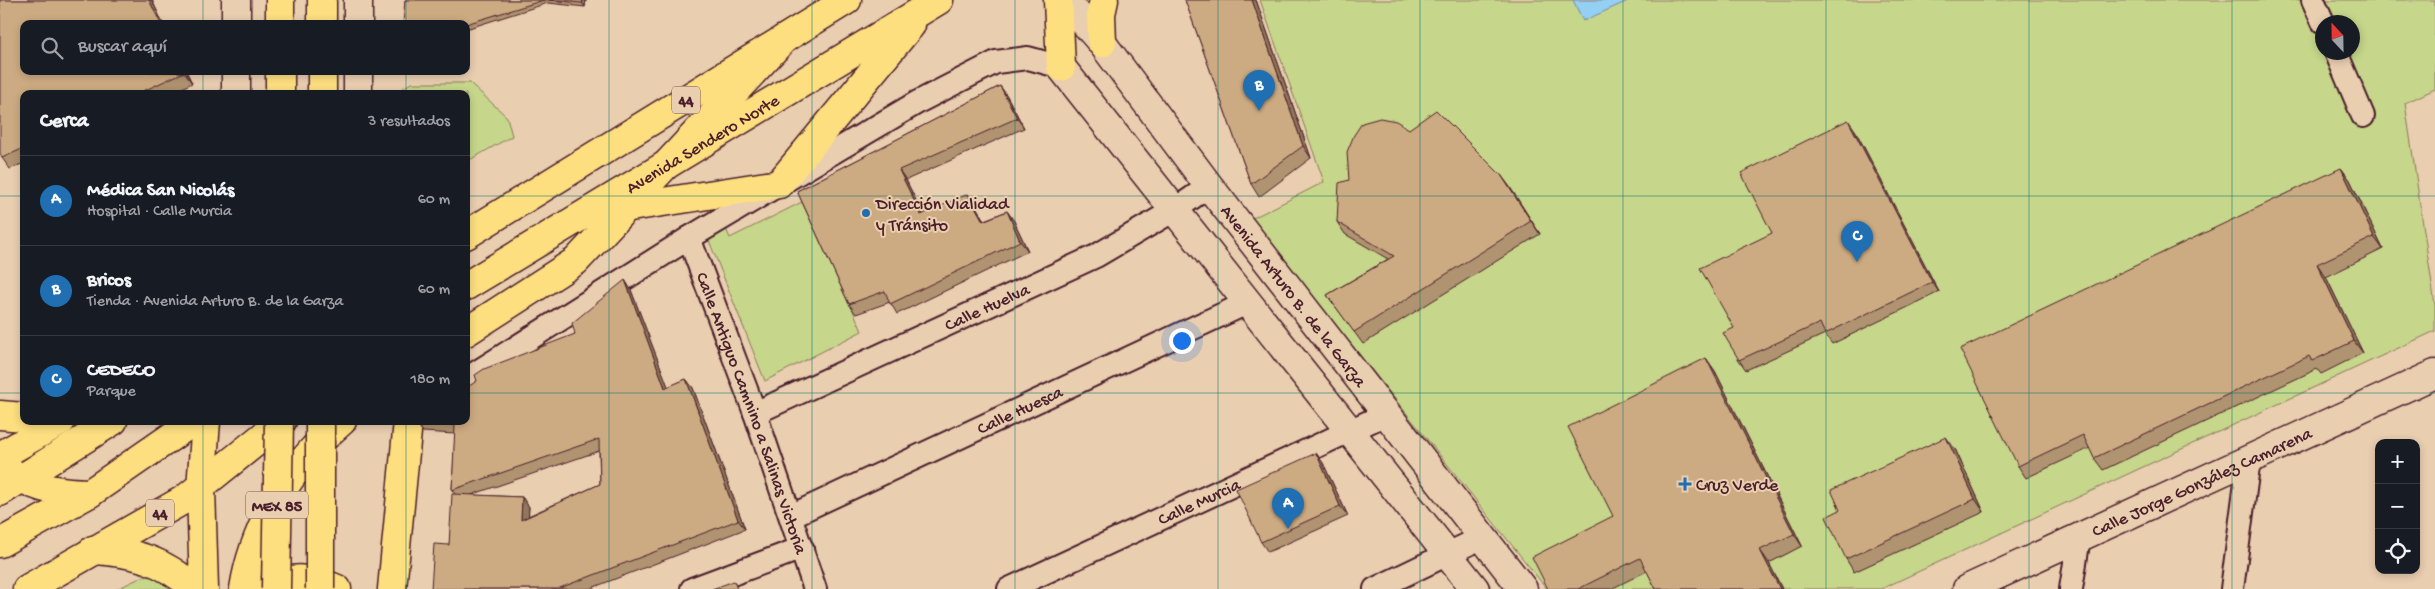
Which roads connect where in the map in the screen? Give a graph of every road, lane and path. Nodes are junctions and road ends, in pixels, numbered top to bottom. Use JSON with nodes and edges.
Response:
{"nodes":[{"id":1,"x":236,"y":0,"type":"edge"},
{"id":2,"x":280,"y":0,"type":"edge"},
{"id":3,"x":322,"y":0,"type":"edge"},
{"id":4,"x":358,"y":0,"type":"edge"},
{"id":5,"x":847,"y":0,"type":"edge"},
{"id":6,"x":1058,"y":0,"type":"edge"},
{"id":7,"x":1065,"y":0,"type":"edge"},
{"id":8,"x":1104,"y":0,"type":"edge"},
{"id":9,"x":2313,"y":0,"type":"edge"},
{"id":10,"x":932,"y":4,"type":"edge"},
{"id":11,"x":2320,"y":15,"type":"edge"},
{"id":12,"x":236,"y":20,"type":"edge"},
{"id":13,"x":280,"y":20,"type":"edge"},
{"id":14,"x":322,"y":20,"type":"edge"},
{"id":15,"x":358,"y":20,"type":"edge"},
{"id":16,"x":784,"y":39,"type":"junction"},
{"id":17,"x":1102,"y":43,"type":"junction"},
{"id":18,"x":2339,"y":60,"type":"edge"},
{"id":19,"x":1061,"y":67,"type":"junction"},
{"id":20,"x":236,"y":75,"type":"edge"},
{"id":21,"x":280,"y":75,"type":"edge"},
{"id":22,"x":322,"y":75,"type":"edge"},
{"id":23,"x":358,"y":75,"type":"edge"},
{"id":24,"x":236,"y":90,"type":"edge"},
{"id":25,"x":280,"y":90,"type":"edge"},
{"id":26,"x":322,"y":90,"type":"edge"},
{"id":27,"x":358,"y":90,"type":"edge"},
{"id":28,"x":2363,"y":116,"type":"dead end"},
{"id":29,"x":667,"y":164,"type":"junction"},
{"id":30,"x":780,"y":184,"type":"junction"},
{"id":31,"x":1208,"y":186,"type":"junction"},
{"id":32,"x":524,"y":199,"type":"junction"},
{"id":33,"x":630,"y":206,"type":"junction"},
{"id":34,"x":1176,"y":209,"type":"junction"},
{"id":35,"x":470,"y":215,"type":"edge"},
{"id":36,"x":580,"y":217,"type":"junction"},
{"id":37,"x":470,"y":233,"type":"edge"},
{"id":38,"x":689,"y":238,"type":"junction"},
{"id":39,"x":470,"y":284,"type":"edge"},
{"id":40,"x":1249,"y":302,"type":"junction"},
{"id":41,"x":470,"y":329,"type":"edge"},
{"id":42,"x":2435,"y":374,"type":"edge"},
{"id":43,"x":470,"y":376,"type":"edge"},
{"id":44,"x":756,"y":413,"type":"junction"},
{"id":45,"x":1386,"y":414,"type":"junction"},
{"id":46,"x":0,"y":415,"type":"edge"},
{"id":47,"x":20,"y":418,"type":"edge"},
{"id":48,"x":54,"y":425,"type":"edge"},
{"id":49,"x":106,"y":425,"type":"edge"},
{"id":50,"x":188,"y":425,"type":"edge"},
{"id":51,"x":206,"y":425,"type":"edge"},
{"id":52,"x":275,"y":425,"type":"edge"},
{"id":53,"x":280,"y":425,"type":"edge"},
{"id":54,"x":320,"y":425,"type":"edge"},
{"id":55,"x":338,"y":425,"type":"edge"},
{"id":56,"x":408,"y":425,"type":"edge"},
{"id":57,"x":417,"y":425,"type":"edge"},
{"id":58,"x":1350,"y":431,"type":"junction"},
{"id":59,"x":405,"y":452,"type":"junction"},
{"id":60,"x":0,"y":456,"type":"edge"},
{"id":61,"x":2249,"y":459,"type":"junction"},
{"id":62,"x":7,"y":479,"type":"edge"},
{"id":63,"x":201,"y":488,"type":"junction"},
{"id":64,"x":90,"y":493,"type":"junction"},
{"id":65,"x":791,"y":516,"type":"junction"},
{"id":66,"x":1483,"y":537,"type":"junction"},
{"id":67,"x":2078,"y":537,"type":"junction"},
{"id":68,"x":0,"y":544,"type":"edge"},
{"id":69,"x":802,"y":548,"type":"junction"},
{"id":70,"x":1448,"y":554,"type":"junction"},
{"id":71,"x":85,"y":555,"type":"junction"},
{"id":72,"x":27,"y":589,"type":"edge"},
{"id":73,"x":57,"y":589,"type":"edge"},
{"id":74,"x":196,"y":589,"type":"edge"},
{"id":75,"x":204,"y":589,"type":"edge"},
{"id":76,"x":244,"y":589,"type":"edge"},
{"id":77,"x":268,"y":589,"type":"edge"},
{"id":78,"x":276,"y":589,"type":"edge"},
{"id":79,"x":320,"y":589,"type":"edge"},
{"id":80,"x":337,"y":589,"type":"edge"},
{"id":81,"x":392,"y":589,"type":"edge"},
{"id":82,"x":692,"y":589,"type":"edge"},
{"id":83,"x":815,"y":589,"type":"edge"},
{"id":84,"x":1009,"y":589,"type":"edge"},
{"id":85,"x":1375,"y":589,"type":"edge"},
{"id":86,"x":1475,"y":589,"type":"edge"},
{"id":87,"x":1523,"y":589,"type":"edge"},
{"id":88,"x":1967,"y":589,"type":"edge"},
{"id":89,"x":2071,"y":589,"type":"edge"},
{"id":90,"x":2232,"y":589,"type":"edge"}],
"edges":[{"from":1,"to":12,"type":"street"},
{"from":2,"to":13,"type":"main road"},
{"from":3,"to":14,"type":"main road"},
{"from":4,"to":15,"type":"street"},
{"from":5,"to":16,"type":"main road","number":"44"},
{"from":6,"to":19,"type":"main road"},
{"from":7,"to":17,"type":"street","name":"Avenida Arturo B. de la Garza"},
{"from":8,"to":17,"type":"main road"},
{"from":9,"to":11,"type":"street"},
{"from":10,"to":29,"type":"main road","name":"Avenida Sendero Norte"},
{"from":10,"to":30,"type":"main road"},
{"from":16,"to":29,"type":"main road"},
{"from":16,"to":32,"type":"main road","number":"44"},
{"from":17,"to":31,"type":"street","name":"Avenida Arturo B. de la Garza"},
{"from":18,"to":28,"type":"street"},
{"from":19,"to":30,"type":"street"},
{"from":19,"to":34,"type":"street"},
{"from":20,"to":24,"type":"street"},
{"from":21,"to":25,"type":"main road"},
{"from":22,"to":26,"type":"main road"},
{"from":23,"to":27,"type":"street"},
{"from":29,"to":33,"type":"main road"},
{"from":29,"to":36,"type":"main road","name":"Avenida Sendero Norte"},
{"from":30,"to":33,"type":"main road"},
{"from":30,"to":38,"type":"street"},
{"from":31,"to":34,"type":"street","name":"Calle Huelva"},
{"from":31,"to":45,"type":"street","name":"Avenida Arturo B. de la Garza"},
{"from":32,"to":35,"type":"main road"},
{"from":32,"to":37,"type":"main road","number":"44"},
{"from":33,"to":36,"type":"main road"},
{"from":33,"to":41,"type":"main road"},
{"from":34,"to":40,"type":"street"},
{"from":34,"to":44,"type":"street","name":"Calle Huelva"},
{"from":36,"to":39,"type":"main road","name":"Avenida Sendero Norte"},
{"from":38,"to":43,"type":"street"},
{"from":38,"to":44,"type":"street","name":"Calle Antiguo Camnino a Salinas Victoria"},
{"from":40,"to":58,"type":"street"},
{"from":40,"to":65,"type":"street","name":"Calle Huesca"},
{"from":42,"to":61,"type":"street","name":"Calle Jorge González Camarena"},
{"from":44,"to":65,"type":"street","name":"Calle Antiguo Camnino a Salinas Victoria"},
{"from":45,"to":58,"type":"street","name":"Calle Murcia"},
{"from":45,"to":66,"type":"street","name":"Avenida Arturo B. de la Garza"},
{"from":46,"to":47,"type":"main road"},
{"from":48,"to":60,"type":"main road"},
{"from":49,"to":62,"type":"main road"},
{"from":50,"to":64,"type":"main road"},
{"from":51,"to":63,"type":"main road"},
{"from":52,"to":63,"type":"main road","number":"44"},
{"from":53,"to":78,"type":"main road","number":"MEX 85","bridge":true},
{"from":54,"to":79,"type":"main road","number":"MEX 85","bridge":true},
{"from":55,"to":76,"type":"main road"},
{"from":56,"to":59,"type":"main road"},
{"from":57,"to":59,"type":"street"},
{"from":58,"to":70,"type":"street"},
{"from":58,"to":84,"type":"street","name":"Calle Murcia"},
{"from":59,"to":81,"type":"main road"},
{"from":61,"to":67,"type":"street","name":"Calle Jorge González Camarena"},
{"from":61,"to":90,"type":"street"},
{"from":62,"to":64,"type":"main road"},
{"from":63,"to":71,"type":"main road","number":"44"},
{"from":63,"to":75,"type":"main road"},
{"from":64,"to":68,"type":"main road"},
{"from":65,"to":69,"type":"street","name":"Calle Antiguo Camnino a Salinas Victoria"},
{"from":66,"to":70,"type":"street"},
{"from":66,"to":87,"type":"street","name":"Avenida Arturo B. de la Garza"},
{"from":67,"to":88,"type":"street","name":"Calle Jorge González Camarena"},
{"from":67,"to":89,"type":"street"},
{"from":69,"to":82,"type":"street"},
{"from":69,"to":83,"type":"street","name":"Calle Antiguo Camnino a Salinas Victoria"},
{"from":70,"to":85,"type":"street"},
{"from":70,"to":86,"type":"street"},
{"from":71,"to":72,"type":"main road","number":"44"},
{"from":71,"to":73,"type":"main road"},
{"from":71,"to":74,"type":"main road"},
{"from":77,"to":80,"type":"main road"}]}
